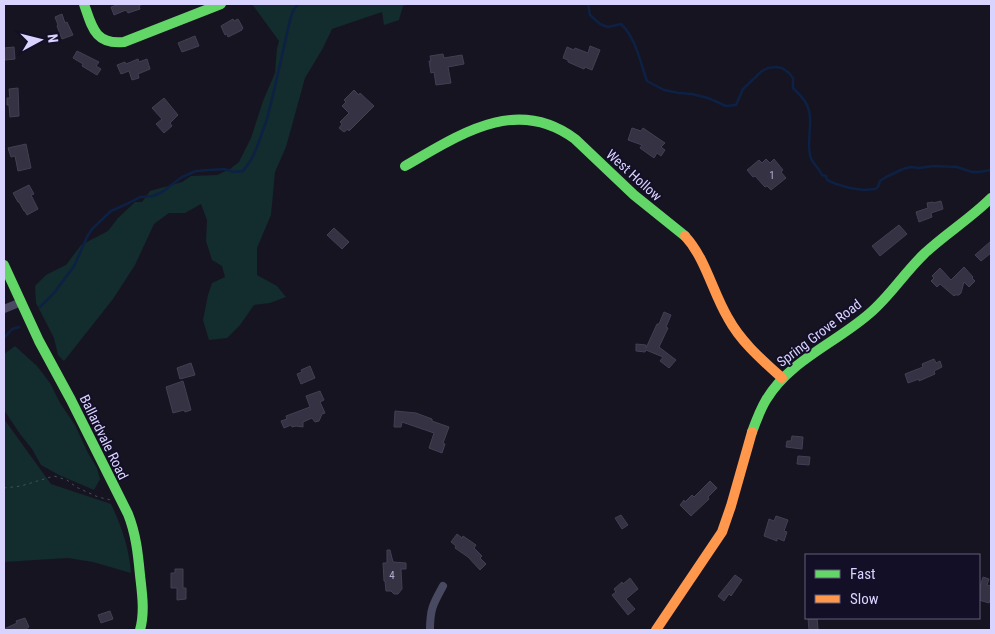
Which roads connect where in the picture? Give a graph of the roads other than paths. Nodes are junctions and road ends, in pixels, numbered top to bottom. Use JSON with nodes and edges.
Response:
{"nodes":[{"id":1,"x":84,"y":4,"type":"edge"},
{"id":2,"x":221,"y":4,"type":"edge"},
{"id":3,"x":405,"y":166,"type":"dead end"},
{"id":4,"x":991,"y":198,"type":"edge"},
{"id":5,"x":4,"y":265,"type":"edge"},
{"id":6,"x":20,"y":302,"type":"junction"},
{"id":7,"x":4,"y":309,"type":"edge"},
{"id":8,"x":782,"y":378,"type":"junction"},
{"id":9,"x":443,"y":586,"type":"dead end"},
{"id":10,"x":140,"y":630,"type":"edge"},
{"id":11,"x":430,"y":630,"type":"edge"},
{"id":12,"x":656,"y":630,"type":"edge"}],
"edges":[{"from":1,"to":2,"type":"street"},
{"from":3,"to":8,"type":"street","name":"West Hollow"},
{"from":4,"to":8,"type":"street","name":"Spring Grove Road"},
{"from":5,"to":6,"type":"street","name":"Ballardvale Road"},
{"from":6,"to":7,"type":"street"},
{"from":6,"to":10,"type":"street","name":"Ballardvale Road"},
{"from":8,"to":12,"type":"street","name":"Spring Grove Road"},
{"from":9,"to":11,"type":"street"}]}
